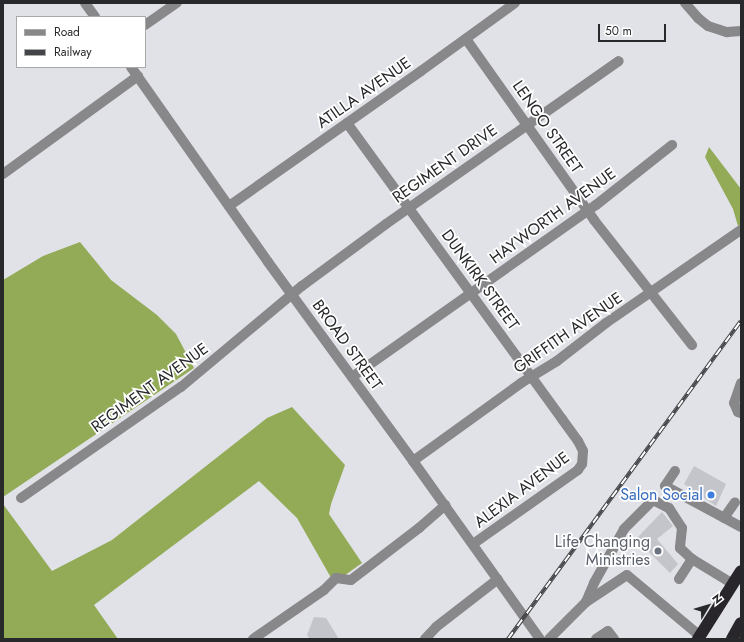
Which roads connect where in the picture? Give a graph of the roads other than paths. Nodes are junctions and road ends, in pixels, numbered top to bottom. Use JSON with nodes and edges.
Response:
{"nodes":[{"id":1,"x":85,"y":3,"type":"edge"},
{"id":2,"x":177,"y":3,"type":"edge"},
{"id":3,"x":515,"y":3,"type":"edge"},
{"id":4,"x":684,"y":3,"type":"edge"},
{"id":5,"x":94,"y":16,"type":"edge"},
{"id":6,"x":146,"y":24,"type":"edge"},
{"id":7,"x":741,"y":31,"type":"edge"},
{"id":8,"x":466,"y":39,"type":"junction"},
{"id":9,"x":619,"y":61,"type":"dead end"},
{"id":10,"x":132,"y":68,"type":"edge"},
{"id":11,"x":138,"y":76,"type":"junction"},
{"id":12,"x":347,"y":123,"type":"junction"},
{"id":13,"x":527,"y":125,"type":"junction"},
{"id":14,"x":672,"y":145,"type":"dead end"},
{"id":15,"x":3,"y":174,"type":"edge"},
{"id":16,"x":229,"y":206,"type":"junction"},
{"id":17,"x":409,"y":208,"type":"junction"},
{"id":18,"x":588,"y":210,"type":"junction"},
{"id":19,"x":741,"y":230,"type":"edge"},
{"id":20,"x":471,"y":293,"type":"junction"},
{"id":21,"x":651,"y":294,"type":"junction"},
{"id":22,"x":292,"y":295,"type":"junction"},
{"id":23,"x":692,"y":345,"type":"dead end"},
{"id":24,"x":352,"y":377,"type":"junction"},
{"id":25,"x":531,"y":378,"type":"junction"},
{"id":26,"x":741,"y":383,"type":"edge"},
{"id":27,"x":741,"y":413,"type":"edge"},
{"id":28,"x":584,"y":457,"type":"joint"},
{"id":29,"x":413,"y":460,"type":"junction"},
{"id":30,"x":675,"y":471,"type":"dead end"},
{"id":31,"x":665,"y":486,"type":"junction"},
{"id":32,"x":21,"y":498,"type":"dead end"},
{"id":33,"x":653,"y":500,"type":"junction"},
{"id":34,"x":735,"y":502,"type":"dead end"},
{"id":35,"x":445,"y":505,"type":"junction"},
{"id":36,"x":724,"y":518,"type":"junction"},
{"id":37,"x":741,"y":527,"type":"edge"},
{"id":38,"x":473,"y":544,"type":"junction"},
{"id":39,"x":692,"y":560,"type":"junction"},
{"id":40,"x":741,"y":571,"type":"edge"},
{"id":41,"x":498,"y":579,"type":"junction"},
{"id":42,"x":679,"y":579,"type":"dead end"},
{"id":43,"x":733,"y":584,"type":"junction"},
{"id":44,"x":586,"y":602,"type":"junction"},
{"id":45,"x":741,"y":623,"type":"edge"},
{"id":46,"x":702,"y":638,"type":"edge"},
{"id":47,"x":252,"y":639,"type":"edge"},
{"id":48,"x":425,"y":639,"type":"edge"},
{"id":49,"x":540,"y":639,"type":"edge"},
{"id":50,"x":549,"y":639,"type":"edge"},
{"id":51,"x":596,"y":639,"type":"edge"},
{"id":52,"x":614,"y":639,"type":"edge"},
{"id":53,"x":732,"y":639,"type":"edge"}],
"edges":[{"from":1,"to":5,"type":"street"},
{"from":2,"to":6,"type":"street"},
{"from":3,"to":8,"type":"street","name":"ATILLA AVENUE"},
{"from":4,"to":7,"type":"street"},
{"from":8,"to":12,"type":"street","name":"ATILLA AVENUE"},
{"from":8,"to":13,"type":"street","name":"LENGO STREET"},
{"from":9,"to":13,"type":"street","name":"REGIMENT DRIVE"},
{"from":10,"to":11,"type":"street","name":"BROAD STREET"},
{"from":11,"to":15,"type":"street"},
{"from":11,"to":16,"type":"street","name":"BROAD STREET"},
{"from":12,"to":16,"type":"street","name":"ATILLA AVENUE"},
{"from":12,"to":17,"type":"street","name":"DUNKIRK STREET"},
{"from":13,"to":17,"type":"street","name":"REGIMENT DRIVE"},
{"from":13,"to":18,"type":"street","name":"LENGO STREET"},
{"from":14,"to":18,"type":"street","name":"HAYWORTH AVENUE"},
{"from":16,"to":22,"type":"street","name":"BROAD STREET"},
{"from":17,"to":20,"type":"street","name":"DUNKIRK STREET"},
{"from":17,"to":22,"type":"street","name":"REGIMENT DRIVE"},
{"from":18,"to":20,"type":"street","name":"HAYWORTH AVENUE"},
{"from":18,"to":21,"type":"street","name":"LENGO STREET"},
{"from":19,"to":21,"type":"street","name":"GRIFFITH AVENUE"},
{"from":20,"to":24,"type":"street","name":"HAYWORTH AVENUE"},
{"from":20,"to":25,"type":"street","name":"DUNKIRK STREET"},
{"from":21,"to":23,"type":"street","name":"LENGO STREET"},
{"from":21,"to":25,"type":"street","name":"GRIFFITH AVENUE"},
{"from":22,"to":24,"type":"street","name":"BROAD STREET"},
{"from":22,"to":32,"type":"street","name":"REGIMENT AVENUE"},
{"from":24,"to":29,"type":"street","name":"BROAD STREET"},
{"from":25,"to":28,"type":"street","name":"DUNKIRK STREET"},
{"from":25,"to":29,"type":"street","name":"GRIFFITH AVENUE"},
{"from":26,"to":27,"type":"street"},
{"from":28,"to":38,"type":"street","name":"ALEXIA AVENUE"},
{"from":29,"to":35,"type":"street","name":"BROAD STREET"},
{"from":30,"to":31,"type":"street"},
{"from":31,"to":33,"type":"street"},
{"from":31,"to":36,"type":"street"},
{"from":33,"to":39,"type":"street"},
{"from":33,"to":44,"type":"street"},
{"from":34,"to":36,"type":"street"},
{"from":35,"to":38,"type":"street","name":"BROAD STREET"},
{"from":35,"to":47,"type":"street"},
{"from":36,"to":37,"type":"street"},
{"from":38,"to":41,"type":"street","name":"BROAD STREET"},
{"from":39,"to":42,"type":"street"},
{"from":39,"to":43,"type":"street"},
{"from":40,"to":43,"type":"highway"},
{"from":41,"to":48,"type":"street"},
{"from":41,"to":49,"type":"street","name":"BROAD STREET"},
{"from":43,"to":46,"type":"highway"},
{"from":44,"to":46,"type":"street"},
{"from":44,"to":50,"type":"street"},
{"from":45,"to":53,"type":"highway"},
{"from":51,"to":52,"type":"street"}]}
